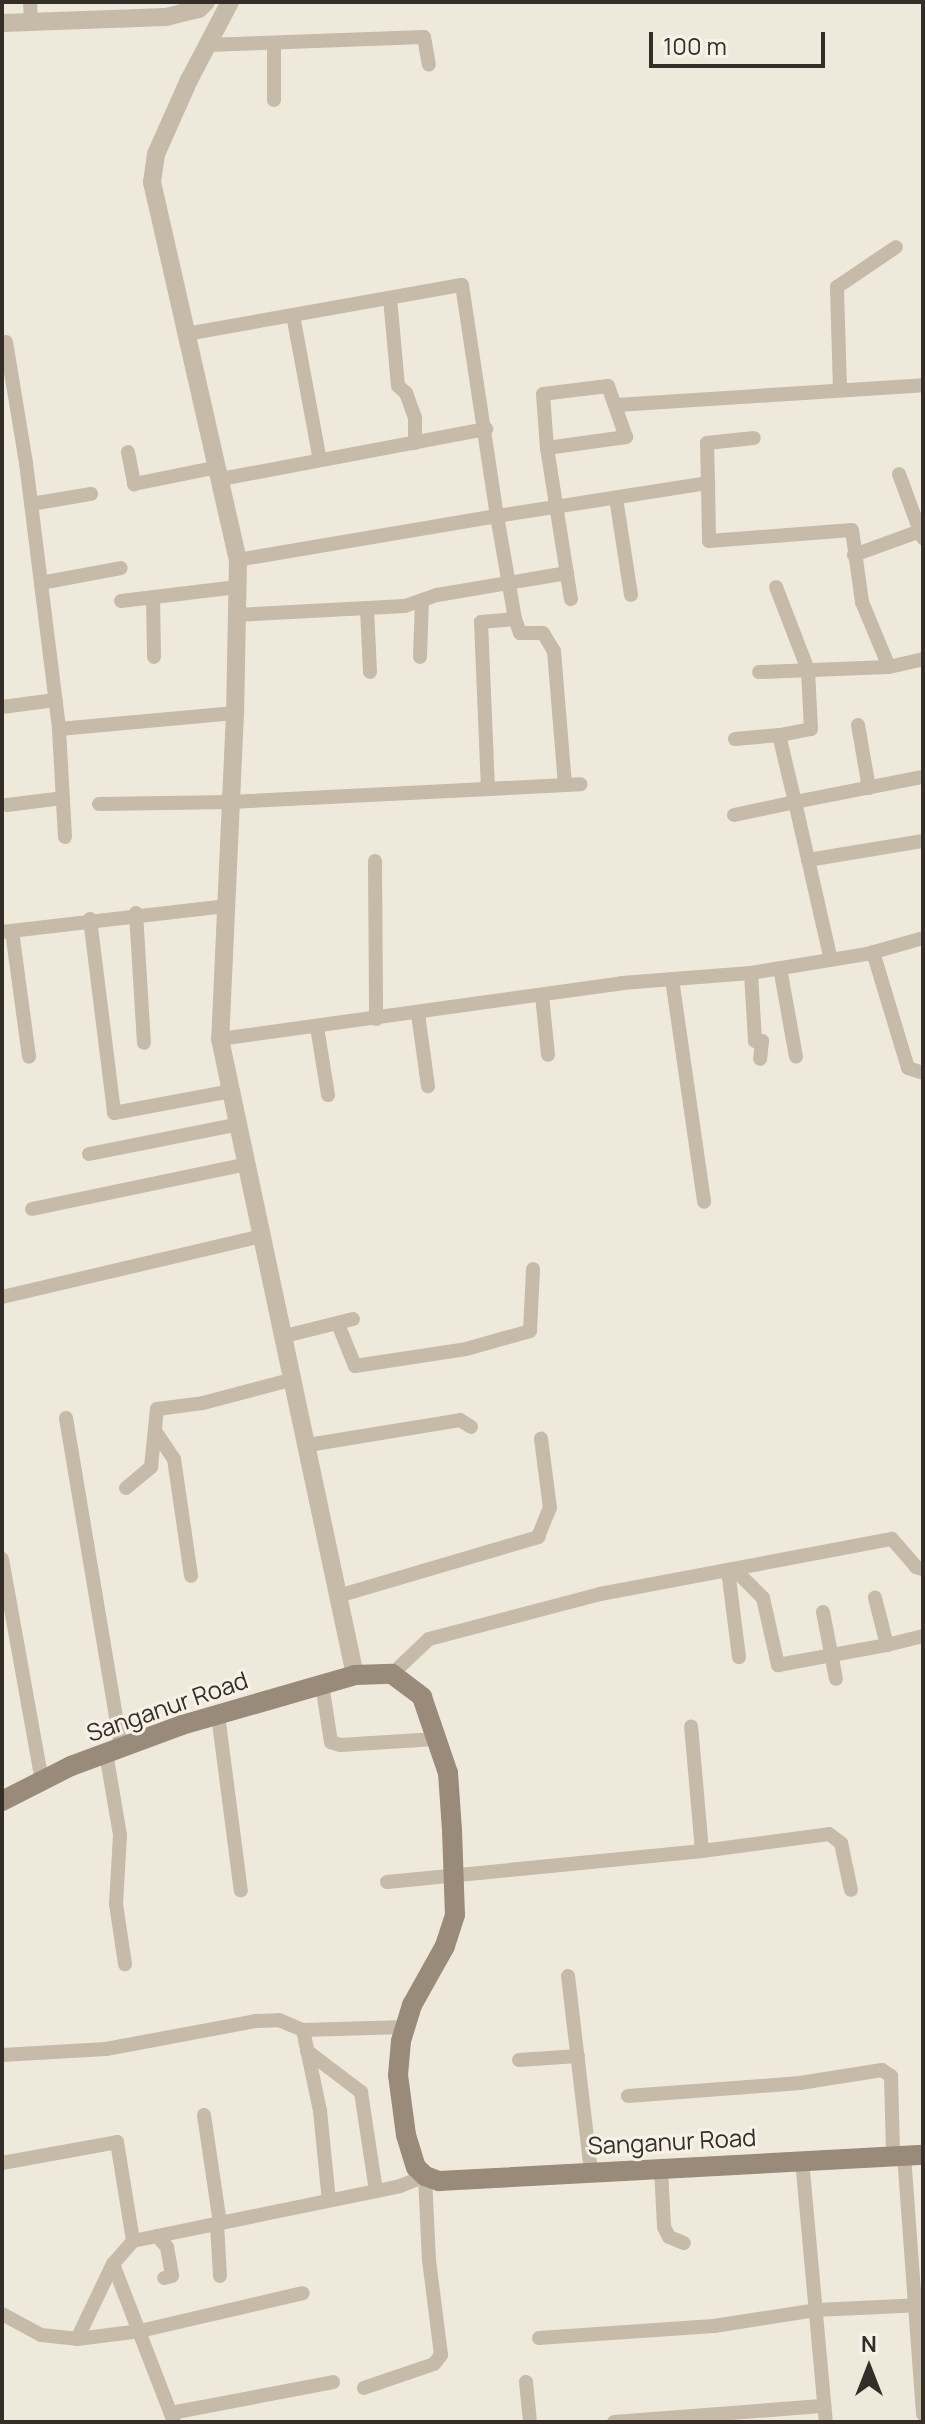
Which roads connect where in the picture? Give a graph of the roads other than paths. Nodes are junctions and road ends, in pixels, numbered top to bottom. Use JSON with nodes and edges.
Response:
{"nodes":[{"id":1,"x":30,"y":2,"type":"edge"},
{"id":2,"x":206,"y":2,"type":"edge"},
{"id":3,"x":230,"y":2,"type":"edge"},
{"id":4,"x":31,"y":22,"type":"junction"},
{"id":5,"x":2,"y":23,"type":"edge"},
{"id":6,"x":274,"y":43,"type":"junction"},
{"id":7,"x":206,"y":45,"type":"junction"},
{"id":8,"x":429,"y":65,"type":"dead end"},
{"id":9,"x":274,"y":100,"type":"dead end"},
{"id":10,"x":896,"y":247,"type":"dead end"},
{"id":11,"x":390,"y":298,"type":"junction"},
{"id":12,"x":293,"y":315,"type":"junction"},
{"id":13,"x":186,"y":334,"type":"junction"},
{"id":14,"x":6,"y":342,"type":"dead end"},
{"id":15,"x":923,"y":385,"type":"edge"},
{"id":16,"x":840,"y":390,"type":"junction"},
{"id":17,"x":617,"y":405,"type":"junction"},
{"id":18,"x":486,"y":429,"type":"junction"},
{"id":19,"x":754,"y":438,"type":"dead end"},
{"id":20,"x":415,"y":443,"type":"junction"},
{"id":21,"x":547,"y":448,"type":"junction"},
{"id":22,"x":128,"y":452,"type":"dead end"},
{"id":23,"x":320,"y":460,"type":"junction"},
{"id":24,"x":219,"y":473,"type":"junction"},
{"id":25,"x":899,"y":474,"type":"dead end"},
{"id":26,"x":708,"y":483,"type":"junction"},
{"id":27,"x":91,"y":494,"type":"dead end"},
{"id":28,"x":616,"y":498,"type":"junction"},
{"id":29,"x":31,"y":504,"type":"junction"},
{"id":30,"x":557,"y":506,"type":"junction"},
{"id":31,"x":497,"y":516,"type":"junction"},
{"id":32,"x":922,"y":535,"type":"edge"},
{"id":33,"x":854,"y":555,"type":"junction"},
{"id":34,"x":238,"y":560,"type":"junction"},
{"id":35,"x":121,"y":568,"type":"dead end"},
{"id":36,"x":567,"y":573,"type":"junction"},
{"id":37,"x":510,"y":581,"type":"junction"},
{"id":38,"x":41,"y":583,"type":"junction"},
{"id":39,"x":237,"y":587,"type":"junction"},
{"id":40,"x":776,"y":587,"type":"dead end"},
{"id":41,"x":631,"y":595,"type":"dead end"},
{"id":42,"x":153,"y":597,"type":"junction"},
{"id":43,"x":571,"y":599,"type":"dead end"},
{"id":44,"x":121,"y":601,"type":"dead end"},
{"id":45,"x":422,"y":601,"type":"junction"},
{"id":46,"x":367,"y":608,"type":"junction"},
{"id":47,"x":237,"y":615,"type":"junction"},
{"id":48,"x":515,"y":619,"type":"junction"},
{"id":49,"x":154,"y":657,"type":"dead end"},
{"id":50,"x":420,"y":657,"type":"dead end"},
{"id":51,"x":923,"y":659,"type":"edge"},
{"id":52,"x":889,"y":667,"type":"junction"},
{"id":53,"x":808,"y":670,"type":"junction"},
{"id":54,"x":370,"y":672,"type":"dead end"},
{"id":55,"x":759,"y":672,"type":"dead end"},
{"id":56,"x":56,"y":700,"type":"junction"},
{"id":57,"x":2,"y":707,"type":"edge"},
{"id":58,"x":235,"y":713,"type":"junction"},
{"id":59,"x":858,"y":725,"type":"dead end"},
{"id":60,"x":59,"y":729,"type":"junction"},
{"id":61,"x":779,"y":735,"type":"junction"},
{"id":62,"x":735,"y":739,"type":"dead end"},
{"id":63,"x":923,"y":777,"type":"edge"},
{"id":64,"x":869,"y":788,"type":"junction"},
{"id":65,"x":488,"y":789,"type":"junction"},
{"id":66,"x":63,"y":798,"type":"junction"},
{"id":67,"x":231,"y":802,"type":"junction"},
{"id":68,"x":795,"y":802,"type":"junction"},
{"id":69,"x":99,"y":804,"type":"dead end"},
{"id":70,"x":7,"y":805,"type":"dead end"},
{"id":71,"x":734,"y":815,"type":"dead end"},
{"id":72,"x":65,"y":837,"type":"dead end"},
{"id":73,"x":923,"y":841,"type":"edge"},
{"id":74,"x":808,"y":860,"type":"junction"},
{"id":75,"x":375,"y":861,"type":"dead end"},
{"id":76,"x":228,"y":906,"type":"junction"},
{"id":77,"x":136,"y":913,"type":"junction"},
{"id":78,"x":90,"y":919,"type":"junction"},
{"id":79,"x":7,"y":931,"type":"edge"},
{"id":80,"x":923,"y":938,"type":"edge"},
{"id":81,"x":873,"y":952,"type":"junction"},
{"id":82,"x":831,"y":960,"type":"junction"},
{"id":83,"x":780,"y":968,"type":"junction"},
{"id":84,"x":751,"y":973,"type":"junction"},
{"id":85,"x":672,"y":979,"type":"junction"},
{"id":86,"x":542,"y":995,"type":"junction"},
{"id":87,"x":418,"y":1014,"type":"junction"},
{"id":88,"x":376,"y":1019,"type":"junction"},
{"id":89,"x":317,"y":1027,"type":"junction"},
{"id":90,"x":220,"y":1039,"type":"junction"},
{"id":91,"x":144,"y":1043,"type":"dead end"},
{"id":92,"x":548,"y":1055,"type":"dead end"},
{"id":93,"x":29,"y":1057,"type":"dead end"},
{"id":94,"x":796,"y":1057,"type":"dead end"},
{"id":95,"x":760,"y":1059,"type":"dead end"},
{"id":96,"x":923,"y":1073,"type":"edge"},
{"id":97,"x":428,"y":1086,"type":"dead end"},
{"id":98,"x":232,"y":1091,"type":"junction"},
{"id":99,"x":328,"y":1095,"type":"dead end"},
{"id":100,"x":239,"y":1124,"type":"junction"},
{"id":101,"x":89,"y":1154,"type":"dead end"},
{"id":102,"x":247,"y":1164,"type":"junction"},
{"id":103,"x":704,"y":1202,"type":"dead end"},
{"id":104,"x":32,"y":1209,"type":"dead end"},
{"id":105,"x":263,"y":1236,"type":"junction"},
{"id":106,"x":533,"y":1269,"type":"dead end"},
{"id":107,"x":2,"y":1297,"type":"edge"},
{"id":108,"x":353,"y":1319,"type":"dead end"},
{"id":109,"x":338,"y":1324,"type":"junction"},
{"id":110,"x":285,"y":1336,"type":"junction"},
{"id":111,"x":294,"y":1379,"type":"junction"},
{"id":112,"x":66,"y":1418,"type":"dead end"},
{"id":113,"x":471,"y":1427,"type":"dead end"},
{"id":114,"x":155,"y":1431,"type":"junction"},
{"id":115,"x":541,"y":1439,"type":"dead end"},
{"id":116,"x":308,"y":1445,"type":"junction"},
{"id":117,"x":126,"y":1488,"type":"dead end"},
{"id":118,"x":2,"y":1559,"type":"edge"},
{"id":119,"x":731,"y":1569,"type":"junction"},
{"id":120,"x":923,"y":1569,"type":"edge"},
{"id":121,"x":191,"y":1576,"type":"dead end"},
{"id":122,"x":338,"y":1596,"type":"junction"},
{"id":123,"x":875,"y":1598,"type":"dead end"},
{"id":124,"x":823,"y":1612,"type":"dead end"},
{"id":125,"x":923,"y":1636,"type":"edge"},
{"id":126,"x":887,"y":1645,"type":"junction"},
{"id":127,"x":831,"y":1655,"type":"junction"},
{"id":128,"x":739,"y":1657,"type":"dead end"},
{"id":129,"x":392,"y":1674,"type":"junction"},
{"id":130,"x":355,"y":1675,"type":"junction"},
{"id":131,"x":836,"y":1679,"type":"dead end"},
{"id":132,"x":322,"y":1684,"type":"junction"},
{"id":133,"x":218,"y":1715,"type":"junction"},
{"id":134,"x":691,"y":1726,"type":"dead end"},
{"id":135,"x":436,"y":1739,"type":"junction"},
{"id":136,"x":114,"y":1750,"type":"junction"},
{"id":137,"x":42,"y":1781,"type":"junction"},
{"id":138,"x":2,"y":1801,"type":"edge"},
{"id":139,"x":702,"y":1851,"type":"junction"},
{"id":140,"x":454,"y":1876,"type":"junction"},
{"id":141,"x":387,"y":1882,"type":"dead end"},
{"id":142,"x":851,"y":1890,"type":"dead end"},
{"id":143,"x":241,"y":1891,"type":"dead end"},
{"id":144,"x":125,"y":1964,"type":"dead end"},
{"id":145,"x":568,"y":1976,"type":"dead end"},
{"id":146,"x":405,"y":2027,"type":"junction"},
{"id":147,"x":303,"y":2030,"type":"junction"},
{"id":148,"x":307,"y":2051,"type":"junction"},
{"id":149,"x":2,"y":2055,"type":"edge"},
{"id":150,"x":578,"y":2056,"type":"junction"},
{"id":151,"x":519,"y":2060,"type":"dead end"},
{"id":152,"x":628,"y":2096,"type":"dead end"},
{"id":153,"x":204,"y":2115,"type":"dead end"},
{"id":154,"x":907,"y":2155,"type":"edge"},
{"id":155,"x":802,"y":2160,"type":"junction"},
{"id":156,"x":2,"y":2163,"type":"edge"},
{"id":157,"x":661,"y":2168,"type":"junction"},
{"id":158,"x":591,"y":2172,"type":"junction"},
{"id":159,"x":425,"y":2176,"type":"junction"},
{"id":160,"x":376,"y":2191,"type":"junction"},
{"id":161,"x":329,"y":2201,"type":"junction"},
{"id":162,"x":218,"y":2224,"type":"junction"},
{"id":163,"x":157,"y":2236,"type":"junction"},
{"id":164,"x":133,"y":2241,"type":"junction"},
{"id":165,"x":684,"y":2243,"type":"dead end"},
{"id":166,"x":113,"y":2264,"type":"junction"},
{"id":167,"x":220,"y":2276,"type":"dead end"},
{"id":168,"x":164,"y":2278,"type":"dead end"},
{"id":169,"x":303,"y":2293,"type":"dead end"},
{"id":170,"x":920,"y":2305,"type":"edge"},
{"id":171,"x":816,"y":2310,"type":"junction"},
{"id":172,"x":2,"y":2314,"type":"edge"},
{"id":173,"x":140,"y":2331,"type":"junction"},
{"id":174,"x":539,"y":2338,"type":"dead end"},
{"id":175,"x":77,"y":2339,"type":"junction"},
{"id":176,"x":333,"y":2382,"type":"dead end"},
{"id":177,"x":526,"y":2382,"type":"dead end"},
{"id":178,"x":364,"y":2388,"type":"dead end"},
{"id":179,"x":824,"y":2406,"type":"junction"},
{"id":180,"x":923,"y":2414,"type":"edge"},
{"id":181,"x":173,"y":2418,"type":"edge"},
{"id":182,"x":530,"y":2422,"type":"edge"},
{"id":183,"x":614,"y":2422,"type":"edge"},
{"id":184,"x":826,"y":2422,"type":"edge"}],
"edges":[{"from":1,"to":4,"type":"street"},
{"from":2,"to":4,"type":"street"},
{"from":3,"to":7,"type":"street"},
{"from":4,"to":5,"type":"street"},
{"from":6,"to":7,"type":"street"},
{"from":6,"to":8,"type":"street"},
{"from":6,"to":9,"type":"street"},
{"from":7,"to":13,"type":"street"},
{"from":10,"to":16,"type":"street"},
{"from":11,"to":12,"type":"street"},
{"from":11,"to":18,"type":"street"},
{"from":11,"to":20,"type":"street"},
{"from":12,"to":13,"type":"street"},
{"from":12,"to":23,"type":"street"},
{"from":13,"to":24,"type":"street"},
{"from":14,"to":29,"type":"street"},
{"from":15,"to":16,"type":"street"},
{"from":16,"to":17,"type":"street"},
{"from":17,"to":21,"type":"street"},
{"from":17,"to":21,"type":"street"},
{"from":18,"to":20,"type":"street"},
{"from":18,"to":31,"type":"street"},
{"from":19,"to":26,"type":"street"},
{"from":20,"to":23,"type":"street"},
{"from":21,"to":30,"type":"street"},
{"from":22,"to":24,"type":"street"},
{"from":23,"to":24,"type":"street"},
{"from":24,"to":34,"type":"street"},
{"from":25,"to":32,"type":"street"},
{"from":26,"to":28,"type":"street"},
{"from":26,"to":33,"type":"street"},
{"from":27,"to":29,"type":"street"},
{"from":28,"to":30,"type":"street"},
{"from":28,"to":41,"type":"street"},
{"from":29,"to":38,"type":"street"},
{"from":30,"to":31,"type":"street"},
{"from":30,"to":36,"type":"street"},
{"from":31,"to":34,"type":"street"},
{"from":31,"to":37,"type":"street"},
{"from":32,"to":33,"type":"street"},
{"from":33,"to":52,"type":"street"},
{"from":34,"to":39,"type":"street"},
{"from":35,"to":38,"type":"street"},
{"from":36,"to":37,"type":"street"},
{"from":36,"to":43,"type":"street"},
{"from":37,"to":45,"type":"street"},
{"from":37,"to":48,"type":"street"},
{"from":38,"to":56,"type":"street"},
{"from":39,"to":42,"type":"street"},
{"from":39,"to":47,"type":"street"},
{"from":40,"to":53,"type":"street"},
{"from":42,"to":44,"type":"street"},
{"from":42,"to":49,"type":"street"},
{"from":45,"to":46,"type":"street"},
{"from":45,"to":50,"type":"street"},
{"from":46,"to":47,"type":"street"},
{"from":46,"to":54,"type":"street"},
{"from":47,"to":58,"type":"street"},
{"from":48,"to":65,"type":"street"},
{"from":48,"to":65,"type":"street"},
{"from":51,"to":52,"type":"street"},
{"from":52,"to":53,"type":"street"},
{"from":53,"to":55,"type":"street"},
{"from":53,"to":61,"type":"street"},
{"from":56,"to":57,"type":"street"},
{"from":56,"to":60,"type":"street"},
{"from":58,"to":60,"type":"street"},
{"from":58,"to":67,"type":"street"},
{"from":59,"to":64,"type":"street"},
{"from":60,"to":66,"type":"street"},
{"from":61,"to":62,"type":"street"},
{"from":61,"to":68,"type":"street"},
{"from":63,"to":64,"type":"street"},
{"from":64,"to":68,"type":"street"},
{"from":65,"to":67,"type":"street"},
{"from":66,"to":70,"type":"street"},
{"from":66,"to":72,"type":"street"},
{"from":67,"to":69,"type":"street"},
{"from":67,"to":76,"type":"street"},
{"from":68,"to":71,"type":"street"},
{"from":68,"to":74,"type":"street"},
{"from":73,"to":74,"type":"street"},
{"from":74,"to":82,"type":"street"},
{"from":75,"to":88,"type":"street"},
{"from":76,"to":77,"type":"street"},
{"from":76,"to":90,"type":"street"},
{"from":77,"to":78,"type":"street"},
{"from":77,"to":91,"type":"street"},
{"from":78,"to":79,"type":"street"},
{"from":78,"to":98,"type":"street"},
{"from":79,"to":93,"type":"street"},
{"from":80,"to":81,"type":"street"},
{"from":81,"to":82,"type":"street"},
{"from":81,"to":96,"type":"street"},
{"from":82,"to":83,"type":"street"},
{"from":83,"to":84,"type":"street"},
{"from":83,"to":94,"type":"street"},
{"from":84,"to":85,"type":"street"},
{"from":84,"to":95,"type":"street"},
{"from":85,"to":86,"type":"street"},
{"from":85,"to":103,"type":"street"},
{"from":86,"to":87,"type":"street"},
{"from":86,"to":92,"type":"street"},
{"from":87,"to":88,"type":"street"},
{"from":87,"to":97,"type":"street"},
{"from":88,"to":89,"type":"street"},
{"from":89,"to":90,"type":"street"},
{"from":89,"to":99,"type":"street"},
{"from":90,"to":98,"type":"street"},
{"from":98,"to":100,"type":"street"},
{"from":100,"to":101,"type":"street"},
{"from":100,"to":102,"type":"street"},
{"from":102,"to":104,"type":"street"},
{"from":102,"to":105,"type":"street"},
{"from":105,"to":107,"type":"street"},
{"from":105,"to":110,"type":"street"},
{"from":106,"to":109,"type":"street"},
{"from":108,"to":109,"type":"street"},
{"from":109,"to":110,"type":"street"},
{"from":110,"to":111,"type":"street"},
{"from":111,"to":114,"type":"street"},
{"from":111,"to":116,"type":"street"},
{"from":112,"to":136,"type":"street"},
{"from":113,"to":116,"type":"street"},
{"from":114,"to":117,"type":"street"},
{"from":114,"to":121,"type":"street"},
{"from":115,"to":122,"type":"street"},
{"from":116,"to":122,"type":"street"},
{"from":118,"to":137,"type":"street"},
{"from":119,"to":120,"type":"street"},
{"from":119,"to":127,"type":"street"},
{"from":119,"to":128,"type":"street"},
{"from":119,"to":129,"type":"street"},
{"from":122,"to":130,"type":"street"},
{"from":123,"to":126,"type":"street"},
{"from":124,"to":127,"type":"street"},
{"from":125,"to":126,"type":"street"},
{"from":126,"to":127,"type":"street"},
{"from":127,"to":131,"type":"street"},
{"from":129,"to":130,"type":"main road","name":"Sanganur Road"},
{"from":129,"to":135,"type":"main road"},
{"from":130,"to":132,"type":"main road","name":"Sanganur Road"},
{"from":132,"to":133,"type":"main road","name":"Sanganur Road"},
{"from":132,"to":135,"type":"street"},
{"from":133,"to":136,"type":"main road","name":"Sanganur Road"},
{"from":133,"to":143,"type":"street"},
{"from":134,"to":139,"type":"street"},
{"from":135,"to":140,"type":"main road"},
{"from":136,"to":137,"type":"main road","name":"Sanganur Road"},
{"from":136,"to":144,"type":"street"},
{"from":137,"to":138,"type":"main road","name":"Sanganur Road"},
{"from":139,"to":140,"type":"street"},
{"from":139,"to":142,"type":"street"},
{"from":140,"to":141,"type":"street"},
{"from":140,"to":146,"type":"main road"},
{"from":145,"to":150,"type":"street"},
{"from":146,"to":147,"type":"street"},
{"from":146,"to":159,"type":"main road"},
{"from":147,"to":148,"type":"street"},
{"from":147,"to":149,"type":"street"},
{"from":148,"to":160,"type":"street"},
{"from":148,"to":161,"type":"street"},
{"from":150,"to":151,"type":"street"},
{"from":150,"to":158,"type":"street"},
{"from":152,"to":154,"type":"street"},
{"from":153,"to":162,"type":"street"},
{"from":154,"to":155,"type":"main road","name":"Sanganur Road"},
{"from":154,"to":170,"type":"street"},
{"from":155,"to":157,"type":"main road","name":"Sanganur Road"},
{"from":155,"to":171,"type":"street"},
{"from":156,"to":164,"type":"street"},
{"from":157,"to":158,"type":"main road","name":"Sanganur Road"},
{"from":157,"to":165,"type":"street"},
{"from":158,"to":159,"type":"main road","name":"Sanganur Road"},
{"from":159,"to":160,"type":"street"},
{"from":159,"to":178,"type":"street"},
{"from":160,"to":161,"type":"street"},
{"from":161,"to":162,"type":"street"},
{"from":162,"to":163,"type":"street"},
{"from":162,"to":167,"type":"street"},
{"from":163,"to":164,"type":"street"},
{"from":163,"to":168,"type":"street"},
{"from":164,"to":166,"type":"street"},
{"from":166,"to":173,"type":"street"},
{"from":166,"to":175,"type":"street"},
{"from":169,"to":173,"type":"street"},
{"from":170,"to":171,"type":"street"},
{"from":170,"to":180,"type":"street"},
{"from":171,"to":174,"type":"street"},
{"from":171,"to":179,"type":"street"},
{"from":172,"to":175,"type":"street"},
{"from":173,"to":175,"type":"street"},
{"from":173,"to":181,"type":"street"},
{"from":176,"to":181,"type":"street"},
{"from":177,"to":182,"type":"street"},
{"from":179,"to":183,"type":"street"},
{"from":179,"to":184,"type":"street"}]}
